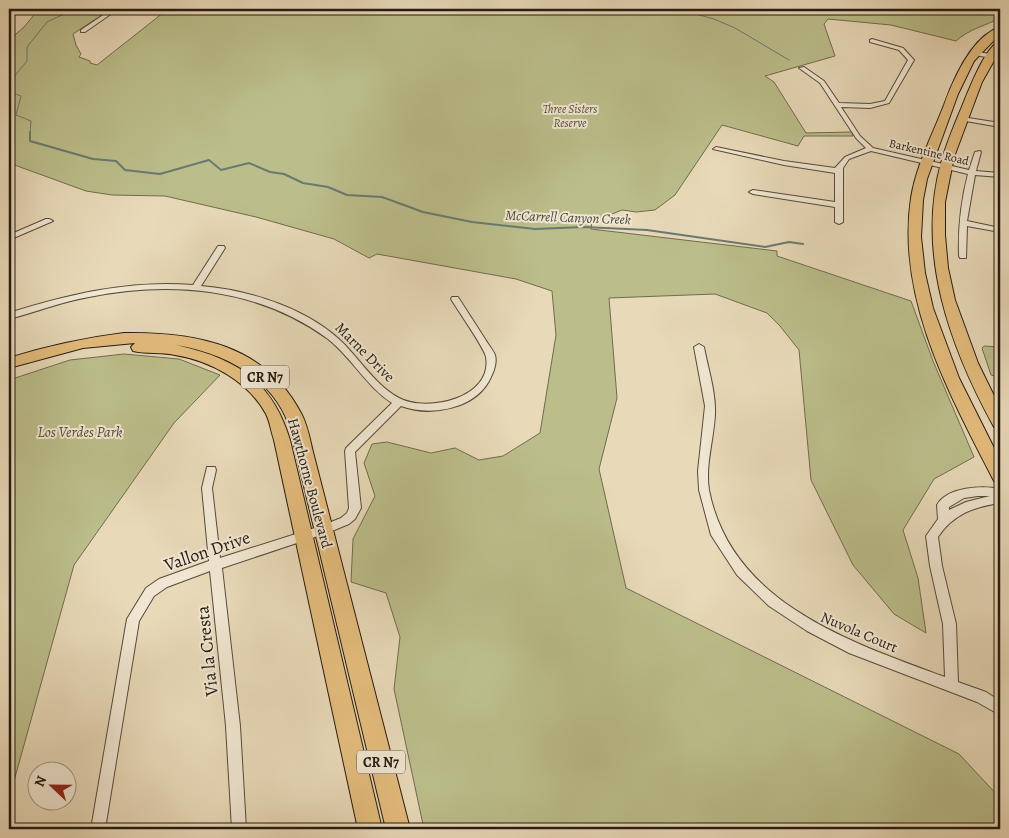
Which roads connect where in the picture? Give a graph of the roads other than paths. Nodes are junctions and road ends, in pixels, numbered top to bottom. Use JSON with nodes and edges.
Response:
{"nodes":[{"id":1,"x":115,"y":9,"type":"edge"},
{"id":2,"x":1000,"y":30,"type":"edge"},
{"id":3,"x":83,"y":32,"type":"dead end"},
{"id":4,"x":872,"y":40,"type":"dead end"},
{"id":5,"x":1000,"y":44,"type":"edge"},
{"id":6,"x":973,"y":53,"type":"junction"},
{"id":7,"x":995,"y":57,"type":"edge"},
{"id":8,"x":802,"y":68,"type":"dead end"},
{"id":9,"x":838,"y":105,"type":"junction"},
{"id":10,"x":962,"y":119,"type":"junction"},
{"id":11,"x":1000,"y":126,"type":"edge"},
{"id":12,"x":716,"y":149,"type":"dead end"},
{"id":13,"x":871,"y":149,"type":"junction"},
{"id":14,"x":978,"y":152,"type":"dead end"},
{"id":15,"x":926,"y":163,"type":"junction"},
{"id":16,"x":945,"y":167,"type":"junction"},
{"id":17,"x":839,"y":171,"type":"junction"},
{"id":18,"x":971,"y":174,"type":"junction"},
{"id":19,"x":1000,"y":175,"type":"edge"},
{"id":20,"x":752,"y":192,"type":"dead end"},
{"id":21,"x":839,"y":205,"type":"junction"},
{"id":22,"x":49,"y":221,"type":"dead end"},
{"id":23,"x":839,"y":222,"type":"dead end"},
{"id":24,"x":964,"y":223,"type":"junction"},
{"id":25,"x":1000,"y":230,"type":"edge"},
{"id":26,"x":9,"y":238,"type":"edge"},
{"id":27,"x":221,"y":248,"type":"dead end"},
{"id":28,"x":963,"y":256,"type":"dead end"},
{"id":29,"x":196,"y":288,"type":"junction"},
{"id":30,"x":924,"y":296,"type":"junction"},
{"id":31,"x":455,"y":299,"type":"dead end"},
{"id":32,"x":9,"y":316,"type":"edge"},
{"id":33,"x":109,"y":338,"type":"junction"},
{"id":34,"x":961,"y":338,"type":"junction"},
{"id":35,"x":698,"y":347,"type":"dead end"},
{"id":36,"x":50,"y":360,"type":"junction"},
{"id":37,"x":9,"y":363,"type":"edge"},
{"id":38,"x":9,"y":374,"type":"edge"},
{"id":39,"x":398,"y":403,"type":"junction"},
{"id":40,"x":1000,"y":423,"type":"edge"},
{"id":41,"x":211,"y":470,"type":"dead end"},
{"id":42,"x":1000,"y":476,"type":"edge"},
{"id":43,"x":1000,"y":493,"type":"edge"},
{"id":44,"x":1000,"y":499,"type":"edge"},
{"id":45,"x":944,"y":519,"type":"junction"},
{"id":46,"x":313,"y":534,"type":"junction"},
{"id":47,"x":216,"y":565,"type":"junction"},
{"id":48,"x":951,"y":685,"type":"junction"},
{"id":49,"x":1000,"y":708,"type":"edge"},
{"id":50,"x":98,"y":829,"type":"edge"},
{"id":51,"x":239,"y":829,"type":"edge"},
{"id":52,"x":370,"y":829,"type":"edge"},
{"id":53,"x":398,"y":829,"type":"edge"}],
"edges":[{"from":1,"to":3,"type":"street"},
{"from":2,"to":6,"type":"main road"},
{"from":4,"to":9,"type":"street"},
{"from":5,"to":7,"type":"main road"},
{"from":6,"to":7,"type":"street"},
{"from":6,"to":15,"type":"main road"},
{"from":7,"to":10,"type":"main road"},
{"from":8,"to":9,"type":"street","name":"Barkentine Road"},
{"from":9,"to":13,"type":"street","name":"Barkentine Road"},
{"from":10,"to":11,"type":"street"},
{"from":10,"to":16,"type":"main road"},
{"from":12,"to":17,"type":"street"},
{"from":13,"to":15,"type":"street","name":"Barkentine Road"},
{"from":13,"to":17,"type":"street"},
{"from":14,"to":18,"type":"street"},
{"from":15,"to":16,"type":"street","name":"Barkentine Road"},
{"from":15,"to":30,"type":"main road"},
{"from":16,"to":18,"type":"street","name":"Barkentine Road"},
{"from":16,"to":34,"type":"main road"},
{"from":17,"to":21,"type":"street"},
{"from":18,"to":19,"type":"street","name":"Barkentine Road"},
{"from":18,"to":24,"type":"street"},
{"from":20,"to":21,"type":"street"},
{"from":21,"to":23,"type":"street"},
{"from":22,"to":26,"type":"street"},
{"from":24,"to":25,"type":"street"},
{"from":24,"to":28,"type":"street"},
{"from":27,"to":29,"type":"street"},
{"from":29,"to":32,"type":"street","name":"Marne Drive"},
{"from":29,"to":39,"type":"street","name":"Marne Drive"},
{"from":30,"to":34,"type":"main road"},
{"from":30,"to":42,"type":"main road"},
{"from":31,"to":39,"type":"street","name":"Marne Drive"},
{"from":33,"to":36,"type":"main road"},
{"from":33,"to":37,"type":"main road","name":"Hawthorne Boulevard","number":"CR N7"},
{"from":33,"to":46,"type":"main road","name":"Hawthorne Boulevard","number":"CR N7"},
{"from":34,"to":40,"type":"main road"},
{"from":35,"to":48,"type":"street","name":"Nuvola Court"},
{"from":36,"to":38,"type":"main road","name":"Hawthorne Boulevard","number":"CR N7"},
{"from":36,"to":46,"type":"main road","name":"Hawthorne Boulevard","number":"CR N7"},
{"from":39,"to":46,"type":"street","name":"Vallon Drive"},
{"from":41,"to":47,"type":"street","name":"Via la Cresta"},
{"from":43,"to":45,"type":"street"},
{"from":44,"to":45,"type":"street"},
{"from":45,"to":48,"type":"street"},
{"from":46,"to":47,"type":"street","name":"Vallon Drive"},
{"from":46,"to":52,"type":"main road","name":"Hawthorne Boulevard","number":"CR N7"},
{"from":46,"to":53,"type":"main road","name":"Hawthorne Boulevard","number":"CR N7"},
{"from":47,"to":50,"type":"street","name":"Vallon Drive"},
{"from":47,"to":51,"type":"street","name":"Via la Cresta"},
{"from":48,"to":49,"type":"street","name":"Nuvola Court"}]}
